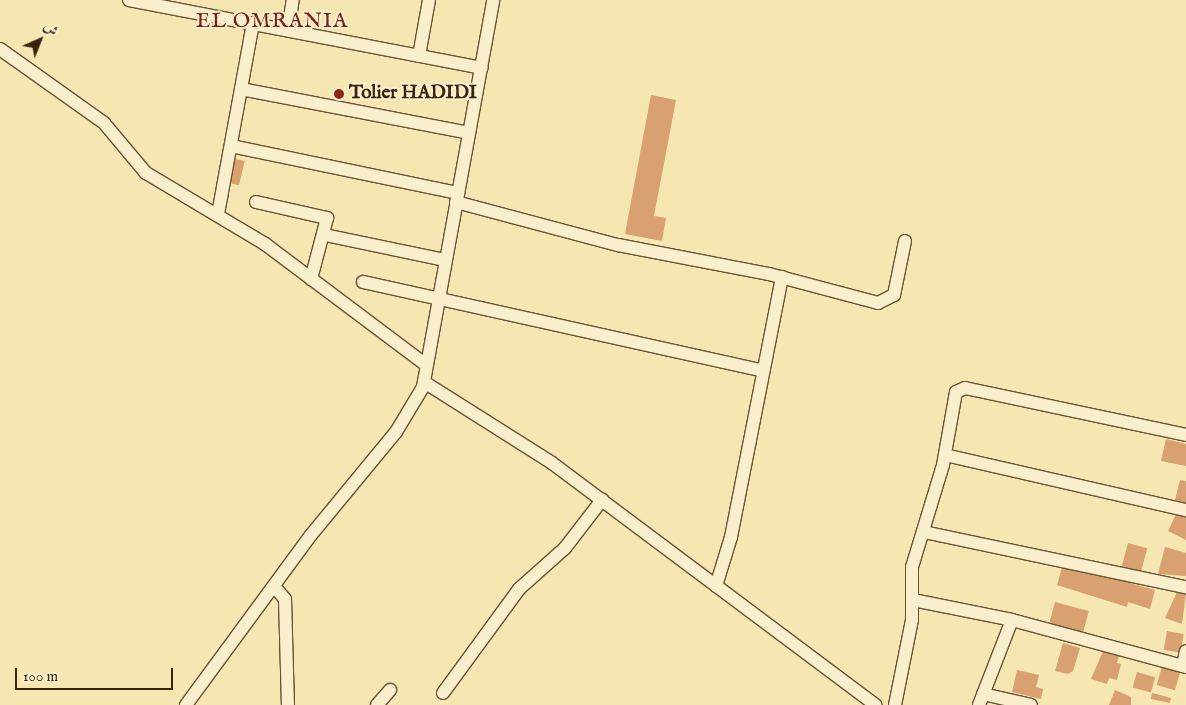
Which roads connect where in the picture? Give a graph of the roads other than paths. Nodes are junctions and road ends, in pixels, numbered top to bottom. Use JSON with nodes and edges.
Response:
{"nodes":[{"id":1,"x":130,"y":0,"type":"edge"},
{"id":2,"x":293,"y":0,"type":"edge"},
{"id":3,"x":428,"y":0,"type":"edge"},
{"id":4,"x":493,"y":0,"type":"edge"},
{"id":5,"x":167,"y":3,"type":"edge"},
{"id":6,"x":253,"y":23,"type":"junction"},
{"id":7,"x":288,"y":30,"type":"junction"},
{"id":8,"x":0,"y":49,"type":"edge"},
{"id":9,"x":419,"y":56,"type":"junction"},
{"id":10,"x":481,"y":68,"type":"junction"},
{"id":11,"x":241,"y":89,"type":"junction"},
{"id":12,"x":469,"y":133,"type":"junction"},
{"id":13,"x":231,"y":146,"type":"junction"},
{"id":14,"x":457,"y":198,"type":"junction"},
{"id":15,"x":256,"y":202,"type":"dead end"},
{"id":16,"x":218,"y":214,"type":"junction"},
{"id":17,"x":325,"y":234,"type":"junction"},
{"id":18,"x":905,"y":241,"type":"dead end"},
{"id":19,"x":445,"y":260,"type":"junction"},
{"id":20,"x":782,"y":277,"type":"junction"},
{"id":21,"x":312,"y":279,"type":"junction"},
{"id":22,"x":363,"y":282,"type":"dead end"},
{"id":23,"x":438,"y":299,"type":"junction"},
{"id":24,"x":426,"y":365,"type":"junction"},
{"id":25,"x":761,"y":370,"type":"junction"},
{"id":26,"x":424,"y":382,"type":"junction"},
{"id":27,"x":1186,"y":436,"type":"edge"},
{"id":28,"x":945,"y":455,"type":"junction"},
{"id":29,"x":602,"y":500,"type":"junction"},
{"id":30,"x":1186,"y":510,"type":"edge"},
{"id":31,"x":924,"y":532,"type":"junction"},
{"id":32,"x":274,"y":586,"type":"junction"},
{"id":33,"x":716,"y":586,"type":"junction"},
{"id":34,"x":1186,"y":587,"type":"edge"},
{"id":35,"x":913,"y":600,"type":"junction"},
{"id":36,"x":1012,"y":620,"type":"junction"},
{"id":37,"x":1186,"y":651,"type":"edge"},
{"id":38,"x":1184,"y":667,"type":"edge"},
{"id":39,"x":390,"y":690,"type":"dead end"},
{"id":40,"x":443,"y":693,"type":"dead end"},
{"id":41,"x":981,"y":700,"type":"edge"},
{"id":42,"x":186,"y":705,"type":"edge"},
{"id":43,"x":288,"y":705,"type":"edge"},
{"id":44,"x":377,"y":705,"type":"edge"},
{"id":45,"x":875,"y":705,"type":"edge"},
{"id":46,"x":895,"y":705,"type":"edge"},
{"id":47,"x":1031,"y":705,"type":"edge"}],
"edges":[{"from":1,"to":5,"type":"street"},
{"from":2,"to":7,"type":"street"},
{"from":3,"to":9,"type":"street"},
{"from":4,"to":10,"type":"street"},
{"from":5,"to":6,"type":"street"},
{"from":6,"to":7,"type":"street"},
{"from":6,"to":11,"type":"street"},
{"from":7,"to":9,"type":"street"},
{"from":8,"to":16,"type":"street"},
{"from":9,"to":10,"type":"street"},
{"from":10,"to":12,"type":"street"},
{"from":11,"to":12,"type":"street"},
{"from":11,"to":13,"type":"street"},
{"from":12,"to":14,"type":"street"},
{"from":13,"to":14,"type":"street"},
{"from":13,"to":16,"type":"street"},
{"from":14,"to":19,"type":"street"},
{"from":14,"to":20,"type":"street"},
{"from":15,"to":17,"type":"street"},
{"from":16,"to":21,"type":"street"},
{"from":17,"to":19,"type":"street"},
{"from":17,"to":21,"type":"street"},
{"from":18,"to":20,"type":"street"},
{"from":19,"to":23,"type":"street"},
{"from":20,"to":25,"type":"street"},
{"from":21,"to":24,"type":"street"},
{"from":22,"to":23,"type":"street"},
{"from":23,"to":24,"type":"street"},
{"from":23,"to":25,"type":"street"},
{"from":24,"to":26,"type":"street"},
{"from":25,"to":33,"type":"street"},
{"from":26,"to":29,"type":"street"},
{"from":26,"to":32,"type":"street"},
{"from":27,"to":28,"type":"street"},
{"from":28,"to":30,"type":"street"},
{"from":28,"to":31,"type":"street"},
{"from":29,"to":33,"type":"street"},
{"from":29,"to":40,"type":"street"},
{"from":31,"to":34,"type":"street"},
{"from":31,"to":35,"type":"street"},
{"from":32,"to":42,"type":"street"},
{"from":32,"to":43,"type":"street"},
{"from":33,"to":45,"type":"street"},
{"from":35,"to":36,"type":"street"},
{"from":35,"to":46,"type":"street"},
{"from":36,"to":38,"type":"street"},
{"from":36,"to":41,"type":"street"},
{"from":37,"to":38,"type":"street"},
{"from":39,"to":44,"type":"street"},
{"from":41,"to":47,"type":"street"}]}
